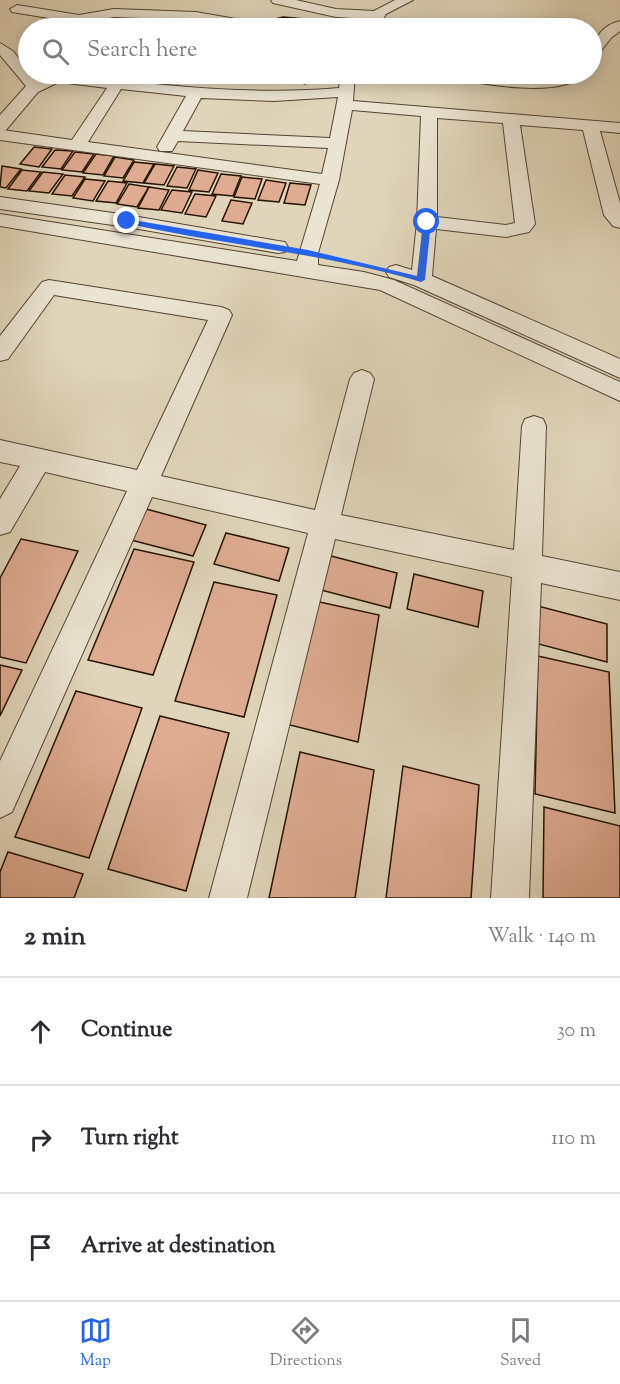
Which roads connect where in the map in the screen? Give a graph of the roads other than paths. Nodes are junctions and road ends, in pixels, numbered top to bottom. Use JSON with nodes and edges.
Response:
{"nodes":[{"id":1,"x":119,"y":0,"type":"edge"},
{"id":2,"x":406,"y":0,"type":"edge"},
{"id":3,"x":279,"y":5,"type":"edge"},
{"id":4,"x":17,"y":9,"type":"dead end"},
{"id":5,"x":99,"y":14,"type":"junction"},
{"id":6,"x":378,"y":15,"type":"junction"},
{"id":7,"x":73,"y":18,"type":"edge"},
{"id":8,"x":83,"y":18,"type":"edge"},
{"id":9,"x":209,"y":18,"type":"edge"},
{"id":10,"x":376,"y":18,"type":"edge"},
{"id":11,"x":620,"y":25,"type":"edge"},
{"id":12,"x":602,"y":40,"type":"edge"},
{"id":13,"x":0,"y":47,"type":"edge"},
{"id":14,"x":17,"y":65,"type":"joint"},
{"id":15,"x":0,"y":68,"type":"edge"},
{"id":16,"x":114,"y":84,"type":"edge"},
{"id":17,"x":143,"y":84,"type":"edge"},
{"id":18,"x":347,"y":84,"type":"edge"},
{"id":19,"x":33,"y":85,"type":"edge"},
{"id":20,"x":196,"y":92,"type":"junction"},
{"id":21,"x":345,"y":99,"type":"junction"},
{"id":22,"x":429,"y":113,"type":"junction"},
{"id":23,"x":511,"y":120,"type":"junction"},
{"id":24,"x":1,"y":125,"type":"edge"},
{"id":25,"x":590,"y":126,"type":"junction"},
{"id":26,"x":620,"y":128,"type":"edge"},
{"id":27,"x":172,"y":136,"type":"junction"},
{"id":28,"x":338,"y":143,"type":"junction"},
{"id":29,"x":77,"y":145,"type":"junction"},
{"id":30,"x":160,"y":157,"type":"junction"},
{"id":31,"x":330,"y":180,"type":"junction"},
{"id":32,"x":0,"y":203,"type":"edge"},
{"id":33,"x":0,"y":220,"type":"edge"},
{"id":34,"x":427,"y":222,"type":"junction"},
{"id":35,"x":620,"y":222,"type":"edge"},
{"id":36,"x":308,"y":261,"type":"junction"},
{"id":37,"x":421,"y":280,"type":"junction"},
{"id":38,"x":0,"y":353,"type":"edge"},
{"id":39,"x":620,"y":369,"type":"edge"},
{"id":40,"x":362,"y":380,"type":"dead end"},
{"id":41,"x":620,"y":392,"type":"edge"},
{"id":42,"x":534,"y":426,"type":"dead end"},
{"id":43,"x":0,"y":451,"type":"edge"},
{"id":44,"x":38,"y":460,"type":"junction"},
{"id":45,"x":145,"y":483,"type":"junction"},
{"id":46,"x":0,"y":524,"type":"edge"},
{"id":47,"x":324,"y":524,"type":"junction"},
{"id":48,"x":528,"y":565,"type":"junction"},
{"id":49,"x":620,"y":586,"type":"edge"},
{"id":50,"x":0,"y":800,"type":"edge"},
{"id":51,"x":228,"y":898,"type":"edge"},
{"id":52,"x":510,"y":898,"type":"edge"}],
"edges":[{"from":1,"to":5,"type":"street"},
{"from":2,"to":6,"type":"street"},
{"from":3,"to":6,"type":"street"},
{"from":4,"to":7,"type":"street"},
{"from":5,"to":8,"type":"street"},
{"from":5,"to":9,"type":"street"},
{"from":6,"to":10,"type":"street"},
{"from":11,"to":12,"type":"street"},
{"from":13,"to":14,"type":"street"},
{"from":14,"to":15,"type":"street"},
{"from":16,"to":29,"type":"street"},
{"from":17,"to":20,"type":"street"},
{"from":18,"to":21,"type":"street"},
{"from":19,"to":24,"type":"street"},
{"from":20,"to":21,"type":"street"},
{"from":20,"to":27,"type":"street"},
{"from":21,"to":22,"type":"street"},
{"from":21,"to":28,"type":"street"},
{"from":22,"to":23,"type":"street"},
{"from":22,"to":34,"type":"street"},
{"from":23,"to":25,"type":"street"},
{"from":23,"to":34,"type":"street"},
{"from":24,"to":29,"type":"street"},
{"from":25,"to":26,"type":"street"},
{"from":25,"to":35,"type":"street"},
{"from":27,"to":28,"type":"street"},
{"from":27,"to":30,"type":"street"},
{"from":28,"to":31,"type":"street"},
{"from":29,"to":30,"type":"street"},
{"from":30,"to":31,"type":"street"},
{"from":31,"to":36,"type":"street"},
{"from":32,"to":36,"type":"street"},
{"from":33,"to":36,"type":"street"},
{"from":34,"to":37,"type":"street"},
{"from":36,"to":37,"type":"street"},
{"from":36,"to":41,"type":"street"},
{"from":37,"to":39,"type":"street"},
{"from":38,"to":45,"type":"street"},
{"from":40,"to":47,"type":"street"},
{"from":42,"to":48,"type":"street"},
{"from":43,"to":44,"type":"street"},
{"from":44,"to":45,"type":"street"},
{"from":44,"to":46,"type":"street"},
{"from":45,"to":47,"type":"street"},
{"from":45,"to":50,"type":"street"},
{"from":47,"to":48,"type":"street"},
{"from":47,"to":51,"type":"street"},
{"from":48,"to":49,"type":"street"},
{"from":48,"to":52,"type":"street"}]}
